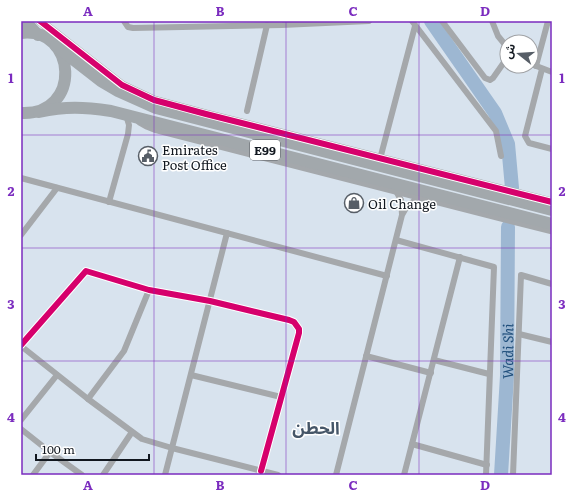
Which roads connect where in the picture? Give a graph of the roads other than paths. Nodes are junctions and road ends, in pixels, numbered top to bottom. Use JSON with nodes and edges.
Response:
{"nodes":[{"id":1,"x":25,"y":21,"type":"edge"},
{"id":2,"x":40,"y":21,"type":"edge"},
{"id":3,"x":124,"y":21,"type":"edge"},
{"id":4,"x":369,"y":21,"type":"edge"},
{"id":5,"x":442,"y":21,"type":"edge"},
{"id":6,"x":492,"y":21,"type":"edge"},
{"id":7,"x":548,"y":21,"type":"edge"},
{"id":8,"x":282,"y":23,"type":"edge"},
{"id":9,"x":414,"y":23,"type":"edge"},
{"id":10,"x":267,"y":25,"type":"junction"},
{"id":11,"x":21,"y":33,"type":"edge"},
{"id":12,"x":38,"y":35,"type":"junction"},
{"id":13,"x":499,"y":37,"type":"edge"},
{"id":14,"x":56,"y":46,"type":"junction"},
{"id":15,"x":539,"y":55,"type":"edge"},
{"id":16,"x":539,"y":67,"type":"edge"},
{"id":17,"x":499,"y":69,"type":"edge"},
{"id":18,"x":552,"y":72,"type":"edge"},
{"id":19,"x":535,"y":74,"type":"edge"},
{"id":20,"x":120,"y":88,"type":"junction"},
{"id":21,"x":247,"y":110,"type":"dead end"},
{"id":22,"x":28,"y":114,"type":"edge"},
{"id":23,"x":126,"y":115,"type":"junction"},
{"id":24,"x":205,"y":117,"type":"junction"},
{"id":25,"x":552,"y":149,"type":"edge"},
{"id":26,"x":501,"y":156,"type":"dead end"},
{"id":27,"x":380,"y":159,"type":"junction"},
{"id":28,"x":296,"y":162,"type":"junction"},
{"id":29,"x":421,"y":173,"type":"junction"},
{"id":30,"x":21,"y":178,"type":"edge"},
{"id":31,"x":57,"y":188,"type":"junction"},
{"id":32,"x":396,"y":191,"type":"junction"},
{"id":33,"x":420,"y":197,"type":"junction"},
{"id":34,"x":110,"y":202,"type":"junction"},
{"id":35,"x":552,"y":202,"type":"edge"},
{"id":36,"x":472,"y":207,"type":"junction"},
{"id":37,"x":552,"y":210,"type":"edge"},
{"id":38,"x":402,"y":215,"type":"junction"},
{"id":39,"x":552,"y":224,"type":"edge"},
{"id":40,"x":552,"y":230,"type":"edge"},
{"id":41,"x":227,"y":233,"type":"junction"},
{"id":42,"x":21,"y":235,"type":"edge"},
{"id":43,"x":396,"y":240,"type":"junction"},
{"id":44,"x":460,"y":258,"type":"junction"},
{"id":45,"x":386,"y":276,"type":"junction"},
{"id":46,"x":552,"y":284,"type":"edge"},
{"id":47,"x":149,"y":290,"type":"junction"},
{"id":48,"x":210,"y":300,"type":"junction"},
{"id":49,"x":519,"y":334,"type":"junction"},
{"id":50,"x":552,"y":342,"type":"edge"},
{"id":51,"x":21,"y":346,"type":"edge"},
{"id":52,"x":366,"y":356,"type":"junction"},
{"id":53,"x":434,"y":360,"type":"junction"},
{"id":54,"x":431,"y":373,"type":"junction"},
{"id":55,"x":489,"y":374,"type":"junction"},
{"id":56,"x":57,"y":375,"type":"junction"},
{"id":57,"x":191,"y":375,"type":"junction"},
{"id":58,"x":281,"y":397,"type":"junction"},
{"id":59,"x":88,"y":399,"type":"junction"},
{"id":60,"x":21,"y":420,"type":"edge"},
{"id":61,"x":21,"y":429,"type":"edge"},
{"id":62,"x":132,"y":432,"type":"junction"},
{"id":63,"x":412,"y":444,"type":"junction"},
{"id":64,"x":172,"y":448,"type":"junction"},
{"id":65,"x":50,"y":452,"type":"junction"},
{"id":66,"x":487,"y":465,"type":"junction"},
{"id":67,"x":261,"y":471,"type":"junction"},
{"id":68,"x":33,"y":475,"type":"edge"},
{"id":69,"x":82,"y":475,"type":"edge"},
{"id":70,"x":103,"y":475,"type":"edge"},
{"id":71,"x":165,"y":475,"type":"edge"},
{"id":72,"x":278,"y":475,"type":"edge"},
{"id":73,"x":336,"y":475,"type":"edge"},
{"id":74,"x":404,"y":475,"type":"edge"},
{"id":75,"x":486,"y":475,"type":"edge"},
{"id":76,"x":514,"y":475,"type":"edge"}],
"edges":[{"from":1,"to":12,"type":"highway"},
{"from":2,"to":20,"type":"street"},
{"from":3,"to":10,"type":"street"},
{"from":4,"to":8,"type":"street"},
{"from":5,"to":17,"type":"street"},
{"from":6,"to":13,"type":"street"},
{"from":7,"to":15,"type":"street"},
{"from":8,"to":10,"type":"street"},
{"from":9,"to":26,"type":"street"},
{"from":9,"to":27,"type":"street"},
{"from":10,"to":21,"type":"street"},
{"from":11,"to":12,"type":"highway"},
{"from":12,"to":14,"type":"highway"},
{"from":14,"to":20,"type":"highway","number":"E99"},
{"from":14,"to":22,"type":"highway"},
{"from":16,"to":18,"type":"street"},
{"from":19,"to":25,"type":"street"},
{"from":20,"to":24,"type":"highway","number":"E99"},
{"from":22,"to":23,"type":"highway","number":"E99"},
{"from":23,"to":28,"type":"highway","number":"E99"},
{"from":23,"to":34,"type":"street"},
{"from":24,"to":27,"type":"street"},
{"from":24,"to":29,"type":"highway","number":"E99"},
{"from":27,"to":29,"type":"street"},
{"from":28,"to":32,"type":"street"},
{"from":28,"to":36,"type":"highway","number":"E99"},
{"from":29,"to":35,"type":"street"},
{"from":29,"to":37,"type":"highway","number":"E99"},
{"from":30,"to":31,"type":"street"},
{"from":31,"to":34,"type":"street"},
{"from":31,"to":42,"type":"street"},
{"from":32,"to":33,"type":"street"},
{"from":32,"to":38,"type":"street"},
{"from":33,"to":36,"type":"street"},
{"from":33,"to":38,"type":"street"},
{"from":34,"to":41,"type":"street"},
{"from":36,"to":39,"type":"highway","number":"E99"},
{"from":36,"to":40,"type":"street"},
{"from":38,"to":43,"type":"street"},
{"from":41,"to":45,"type":"street"},
{"from":41,"to":48,"type":"street"},
{"from":43,"to":44,"type":"street"},
{"from":43,"to":45,"type":"street"},
{"from":44,"to":53,"type":"street"},
{"from":44,"to":55,"type":"street"},
{"from":45,"to":52,"type":"street"},
{"from":46,"to":49,"type":"street"},
{"from":47,"to":48,"type":"street"},
{"from":47,"to":51,"type":"street"},
{"from":47,"to":59,"type":"street"},
{"from":48,"to":57,"type":"street"},
{"from":48,"to":58,"type":"street"},
{"from":49,"to":50,"type":"street"},
{"from":49,"to":76,"type":"street"},
{"from":51,"to":56,"type":"street"},
{"from":52,"to":54,"type":"street"},
{"from":52,"to":73,"type":"street"},
{"from":53,"to":54,"type":"street"},
{"from":53,"to":55,"type":"street"},
{"from":54,"to":63,"type":"street"},
{"from":55,"to":66,"type":"street"},
{"from":56,"to":59,"type":"street"},
{"from":56,"to":60,"type":"street"},
{"from":57,"to":58,"type":"street"},
{"from":57,"to":64,"type":"street"},
{"from":58,"to":67,"type":"street"},
{"from":59,"to":62,"type":"street"},
{"from":61,"to":65,"type":"street"},
{"from":62,"to":64,"type":"street"},
{"from":62,"to":70,"type":"street"},
{"from":63,"to":66,"type":"street"},
{"from":63,"to":74,"type":"street"},
{"from":64,"to":67,"type":"street"},
{"from":64,"to":71,"type":"street"},
{"from":65,"to":68,"type":"street"},
{"from":65,"to":69,"type":"street"},
{"from":66,"to":75,"type":"street"},
{"from":67,"to":72,"type":"street"}]}
